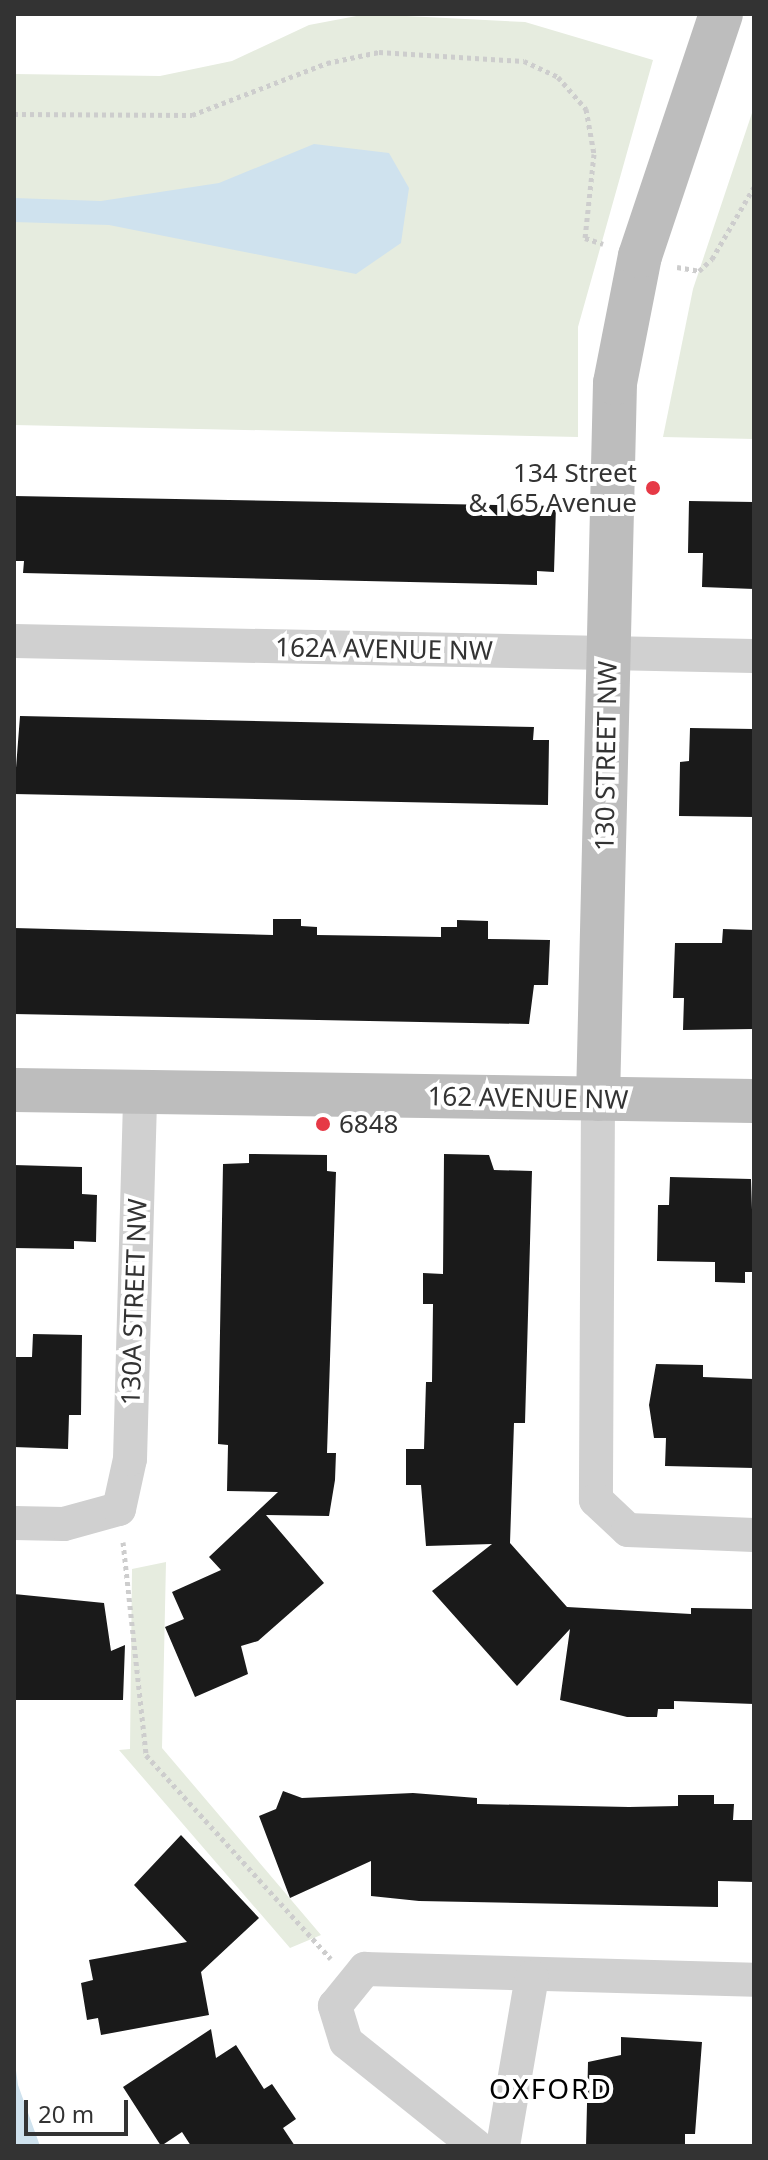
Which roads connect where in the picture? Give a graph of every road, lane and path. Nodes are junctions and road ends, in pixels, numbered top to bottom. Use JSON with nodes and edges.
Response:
{"nodes":[{"id":1,"x":721,"y":14,"type":"edge"},
{"id":2,"x":14,"y":114,"type":"edge"},
{"id":3,"x":754,"y":187,"type":"edge"},
{"id":4,"x":640,"y":256,"type":"junction"},
{"id":5,"x":14,"y":641,"type":"edge"},
{"id":6,"x":608,"y":653,"type":"junction"},
{"id":7,"x":754,"y":656,"type":"edge"},
{"id":8,"x":14,"y":1090,"type":"edge"},
{"id":9,"x":140,"y":1094,"type":"junction"},
{"id":10,"x":598,"y":1099,"type":"junction"},
{"id":11,"x":754,"y":1101,"type":"edge"},
{"id":12,"x":119,"y":1509,"type":"junction"},
{"id":13,"x":14,"y":1523,"type":"edge"},
{"id":14,"x":754,"y":1535,"type":"edge"},
{"id":15,"x":532,"y":1977,"type":"junction"},
{"id":16,"x":754,"y":1980,"type":"edge"},
{"id":17,"x":354,"y":1983,"type":"junction"},
{"id":18,"x":476,"y":2146,"type":"edge"},
{"id":19,"x":503,"y":2146,"type":"edge"}],
"edges":[{"from":1,"to":4,"type":"street","name":"130 STREET NW"},
{"from":2,"to":4,"type":"path"},
{"from":3,"to":4,"type":"path"},
{"from":4,"to":6,"type":"street","name":"130 STREET NW"},
{"from":5,"to":6,"type":"street","name":"162A AVENUE NW"},
{"from":6,"to":7,"type":"street","name":"162A AVENUE NW"},
{"from":6,"to":10,"type":"street","name":"130 STREET NW"},
{"from":8,"to":9,"type":"street","name":"162 AVENUE NW"},
{"from":9,"to":10,"type":"street","name":"162 AVENUE NW"},
{"from":9,"to":12,"type":"street","name":"130A STREET NW"},
{"from":10,"to":11,"type":"street","name":"162 AVENUE NW"},
{"from":10,"to":14,"type":"street","name":"130 STREET NW"},
{"from":12,"to":13,"type":"street"},
{"from":12,"to":17,"type":"path"},
{"from":15,"to":16,"type":"street"},
{"from":15,"to":17,"type":"street"},
{"from":15,"to":19,"type":"street"},
{"from":17,"to":18,"type":"street"}]}
